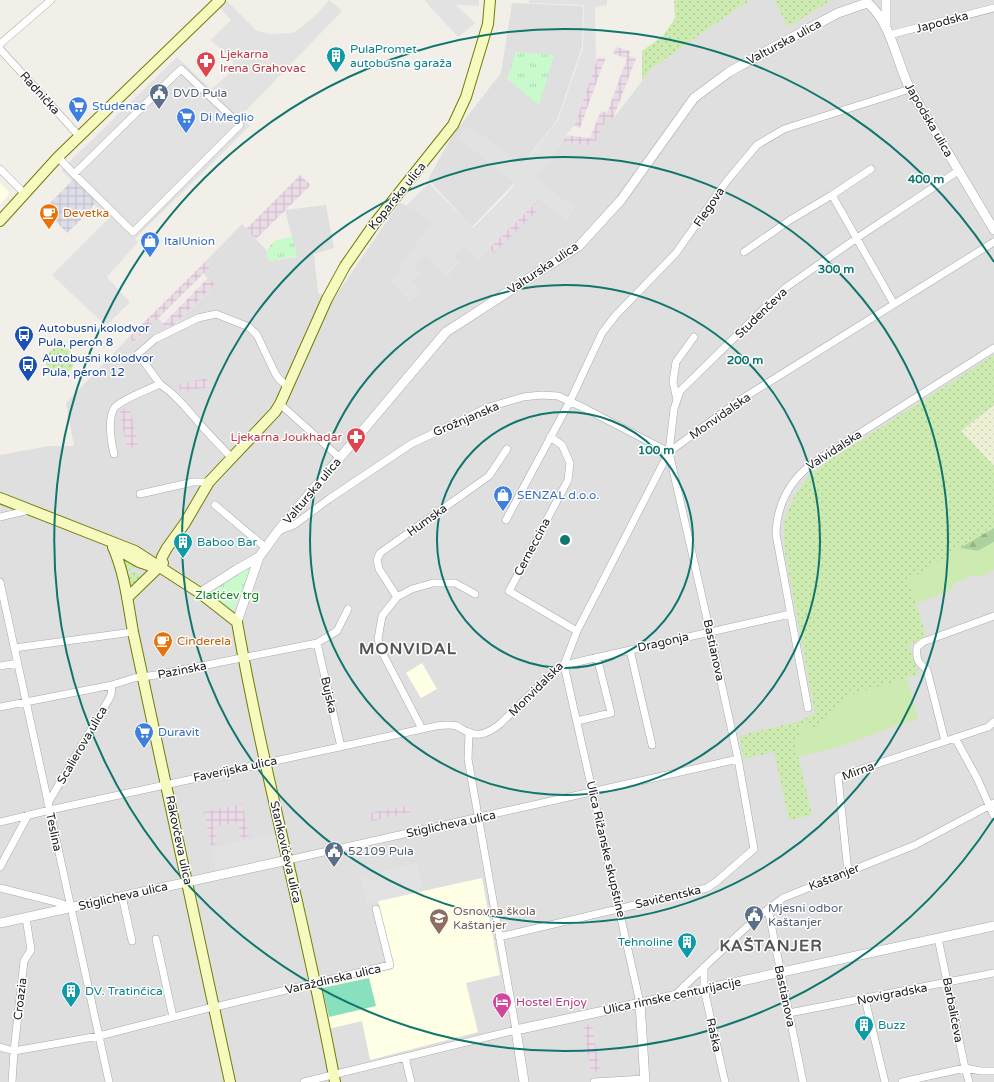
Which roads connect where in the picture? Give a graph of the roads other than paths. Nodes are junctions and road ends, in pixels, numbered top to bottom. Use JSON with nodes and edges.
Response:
{"nodes":[{"id":1,"x":51,"y":0,"type":"edge"},
{"id":2,"x":220,"y":0,"type":"edge"},
{"id":3,"x":490,"y":0,"type":"edge"},
{"id":4,"x":852,"y":0,"type":"edge"},
{"id":5,"x":886,"y":0,"type":"edge"},
{"id":6,"x":867,"y":2,"type":"edge"},
{"id":7,"x":994,"y":8,"type":"edge"},
{"id":8,"x":838,"y":13,"type":"junction"},
{"id":9,"x":886,"y":26,"type":"junction"},
{"id":10,"x":889,"y":35,"type":"junction"},
{"id":11,"x":0,"y":44,"type":"edge"},
{"id":12,"x":0,"y":49,"type":"edge"},
{"id":13,"x":910,"y":89,"type":"junction"},
{"id":14,"x":80,"y":137,"type":"junction"},
{"id":15,"x":58,"y":157,"type":"junction"},
{"id":16,"x":0,"y":169,"type":"edge"},
{"id":17,"x":871,"y":169,"type":"dead end"},
{"id":18,"x":958,"y":171,"type":"junction"},
{"id":19,"x":74,"y":174,"type":"junction"},
{"id":20,"x":25,"y":194,"type":"junction"},
{"id":21,"x":832,"y":195,"type":"junction"},
{"id":22,"x":0,"y":221,"type":"edge"},
{"id":23,"x":994,"y":230,"type":"edge"},
{"id":24,"x":857,"y":238,"type":"junction"},
{"id":25,"x":994,"y":242,"type":"edge"},
{"id":26,"x":744,"y":252,"type":"dead end"},
{"id":27,"x":894,"y":304,"type":"junction"},
{"id":28,"x":694,"y":338,"type":"dead end"},
{"id":29,"x":994,"y":348,"type":"edge"},
{"id":30,"x":160,"y":384,"type":"junction"},
{"id":31,"x":287,"y":386,"type":"junction"},
{"id":32,"x":677,"y":400,"type":"junction"},
{"id":33,"x":570,"y":401,"type":"junction"},
{"id":34,"x":280,"y":404,"type":"junction"},
{"id":35,"x":550,"y":437,"type":"junction"},
{"id":36,"x":507,"y":449,"type":"dead end"},
{"id":37,"x":669,"y":452,"type":"junction"},
{"id":38,"x":114,"y":454,"type":"dead end"},
{"id":39,"x":231,"y":457,"type":"junction"},
{"id":40,"x":340,"y":458,"type":"junction"},
{"id":41,"x":209,"y":482,"type":"junction"},
{"id":42,"x":140,"y":494,"type":"dead end"},
{"id":43,"x":0,"y":498,"type":"edge"},
{"id":44,"x":215,"y":506,"type":"dead end"},
{"id":45,"x":29,"y":510,"type":"junction"},
{"id":46,"x":0,"y":518,"type":"edge"},
{"id":47,"x":506,"y":520,"type":"dead end"},
{"id":48,"x":185,"y":523,"type":"junction"},
{"id":49,"x":278,"y":531,"type":"junction"},
{"id":50,"x":100,"y":538,"type":"junction"},
{"id":51,"x":113,"y":547,"type":"junction"},
{"id":52,"x":167,"y":548,"type":"junction"},
{"id":53,"x":266,"y":548,"type":"junction"},
{"id":54,"x":142,"y":555,"type":"junction"},
{"id":55,"x":260,"y":557,"type":"junction"},
{"id":56,"x":160,"y":566,"type":"junction"},
{"id":57,"x":0,"y":582,"type":"edge"},
{"id":58,"x":200,"y":594,"type":"junction"},
{"id":59,"x":475,"y":594,"type":"dead end"},
{"id":60,"x":397,"y":597,"type":"junction"},
{"id":61,"x":127,"y":598,"type":"junction"},
{"id":62,"x":348,"y":609,"type":"dead end"},
{"id":63,"x":790,"y":614,"type":"junction"},
{"id":64,"x":994,"y":616,"type":"edge"},
{"id":65,"x":237,"y":622,"type":"junction"},
{"id":66,"x":577,"y":631,"type":"junction"},
{"id":67,"x":134,"y":632,"type":"junction"},
{"id":68,"x":710,"y":632,"type":"junction"},
{"id":69,"x":317,"y":643,"type":"junction"},
{"id":70,"x":14,"y":648,"type":"junction"},
{"id":71,"x":630,"y":650,"type":"junction"},
{"id":72,"x":597,"y":657,"type":"junction"},
{"id":73,"x":244,"y":658,"type":"junction"},
{"id":74,"x":18,"y":663,"type":"junction"},
{"id":75,"x":564,"y":665,"type":"junction"},
{"id":76,"x":0,"y":666,"type":"edge"},
{"id":77,"x":144,"y":676,"type":"junction"},
{"id":78,"x":112,"y":685,"type":"junction"},
{"id":79,"x":26,"y":702,"type":"junction"},
{"id":80,"x":0,"y":707,"type":"edge"},
{"id":81,"x":808,"y":708,"type":"dead end"},
{"id":82,"x":577,"y":721,"type":"junction"},
{"id":83,"x":994,"y":722,"type":"edge"},
{"id":84,"x":422,"y":729,"type":"junction"},
{"id":85,"x":469,"y":733,"type":"junction"},
{"id":86,"x":955,"y":738,"type":"junction"},
{"id":87,"x":945,"y":741,"type":"junction"},
{"id":88,"x":652,"y":745,"type":"dead end"},
{"id":89,"x":341,"y":747,"type":"junction"},
{"id":90,"x":738,"y":759,"type":"junction"},
{"id":91,"x":265,"y":763,"type":"junction"},
{"id":92,"x":167,"y":784,"type":"junction"},
{"id":93,"x":592,"y":792,"type":"junction"},
{"id":94,"x":992,"y":804,"type":"edge"},
{"id":95,"x":49,"y":806,"type":"junction"},
{"id":96,"x":28,"y":814,"type":"junction"},
{"id":97,"x":994,"y":816,"type":"edge"},
{"id":98,"x":478,"y":818,"type":"junction"},
{"id":99,"x":0,"y":822,"type":"edge"},
{"id":100,"x":754,"y":849,"type":"joint"},
{"id":101,"x":288,"y":860,"type":"junction"},
{"id":102,"x":0,"y":867,"type":"edge"},
{"id":103,"x":848,"y":872,"type":"junction"},
{"id":104,"x":188,"y":882,"type":"junction"},
{"id":105,"x":0,"y":888,"type":"edge"},
{"id":106,"x":122,"y":896,"type":"junction"},
{"id":107,"x":71,"y":908,"type":"junction"},
{"id":108,"x":619,"y":908,"type":"junction"},
{"id":109,"x":376,"y":909,"type":"dead end"},
{"id":110,"x":768,"y":909,"type":"junction"},
{"id":111,"x":26,"y":918,"type":"junction"},
{"id":112,"x":0,"y":923,"type":"edge"},
{"id":113,"x":994,"y":926,"type":"edge"},
{"id":114,"x":500,"y":937,"type":"junction"},
{"id":115,"x":938,"y":938,"type":"junction"},
{"id":116,"x":156,"y":939,"type":"dead end"},
{"id":117,"x":132,"y":941,"type":"dead end"},
{"id":118,"x":704,"y":967,"type":"junction"},
{"id":119,"x":780,"y":972,"type":"junction"},
{"id":120,"x":994,"y":974,"type":"edge"},
{"id":121,"x":316,"y":983,"type":"junction"},
{"id":122,"x":948,"y":983,"type":"junction"},
{"id":123,"x":704,"y":989,"type":"junction"},
{"id":124,"x":675,"y":995,"type":"junction"},
{"id":125,"x":865,"y":999,"type":"junction"},
{"id":126,"x":640,"y":1003,"type":"junction"},
{"id":127,"x":219,"y":1006,"type":"dead end"},
{"id":128,"x":209,"y":1008,"type":"dead end"},
{"id":129,"x":789,"y":1013,"type":"junction"},
{"id":130,"x":173,"y":1017,"type":"junction"},
{"id":131,"x":516,"y":1030,"type":"junction"},
{"id":132,"x":99,"y":1036,"type":"junction"},
{"id":133,"x":0,"y":1046,"type":"edge"},
{"id":134,"x":14,"y":1051,"type":"junction"},
{"id":135,"x":405,"y":1057,"type":"junction"},
{"id":136,"x":965,"y":1068,"type":"junction"},
{"id":137,"x":994,"y":1071,"type":"edge"},
{"id":138,"x":334,"y":1078,"type":"edge"},
{"id":139,"x":644,"y":1080,"type":"edge"},
{"id":140,"x":12,"y":1082,"type":"edge"},
{"id":141,"x":109,"y":1082,"type":"edge"},
{"id":142,"x":230,"y":1082,"type":"edge"},
{"id":143,"x":304,"y":1082,"type":"edge"},
{"id":144,"x":410,"y":1082,"type":"edge"},
{"id":145,"x":524,"y":1082,"type":"edge"},
{"id":146,"x":594,"y":1082,"type":"edge"},
{"id":147,"x":725,"y":1082,"type":"edge"},
{"id":148,"x":803,"y":1082,"type":"edge"},
{"id":149,"x":885,"y":1082,"type":"edge"},
{"id":150,"x":902,"y":1082,"type":"edge"},
{"id":151,"x":969,"y":1082,"type":"edge"}],
"edges":[{"from":1,"to":11,"type":"street"},
{"from":2,"to":14,"type":"main road"},
{"from":3,"to":31,"type":"main road","name":"Koparska ulica"},
{"from":4,"to":8,"type":"street","name":"Valturska ulica"},
{"from":5,"to":6,"type":"street","name":"Valturska ulica"},
{"from":5,"to":9,"type":"street","name":"Japodska ulica"},
{"from":6,"to":8,"type":"street","name":"Valturska ulica"},
{"from":6,"to":9,"type":"street","name":"Japodska ulica"},
{"from":7,"to":10,"type":"street","name":"Japodska"},
{"from":8,"to":40,"type":"street","name":"Valturska ulica"},
{"from":9,"to":10,"type":"street","name":"Japodska ulica"},
{"from":10,"to":13,"type":"street","name":"Japodska ulica"},
{"from":12,"to":14,"type":"street","name":"Radnička"},
{"from":13,"to":18,"type":"street","name":"Japodska ulica"},
{"from":13,"to":33,"type":"street","name":"Flegova"},
{"from":14,"to":15,"type":"main road"},
{"from":15,"to":19,"type":"street"},
{"from":15,"to":20,"type":"main road"},
{"from":16,"to":20,"type":"street"},
{"from":17,"to":21,"type":"street"},
{"from":18,"to":23,"type":"street","name":"Japodska ulica"},
{"from":18,"to":24,"type":"street","name":"Studenčeva"},
{"from":19,"to":19,"type":"street"},
{"from":20,"to":22,"type":"main road"},
{"from":21,"to":24,"type":"street"},
{"from":21,"to":26,"type":"street"},
{"from":24,"to":27,"type":"street"},
{"from":24,"to":32,"type":"street","name":"Studenčeva"},
{"from":25,"to":27,"type":"street","name":"Monvidalska"},
{"from":27,"to":37,"type":"street","name":"Monvidalska"},
{"from":28,"to":32,"type":"street","name":"Studenčeva"},
{"from":29,"to":63,"type":"street","name":"Valvidalska"},
{"from":30,"to":31,"type":"street"},
{"from":30,"to":38,"type":"street"},
{"from":30,"to":39,"type":"street"},
{"from":31,"to":34,"type":"main road","name":"Koparska ulica"},
{"from":32,"to":37,"type":"street","name":"Studenčeva"},
{"from":33,"to":35,"type":"street"},
{"from":33,"to":37,"type":"street","name":"Grožnjanska"},
{"from":33,"to":49,"type":"street","name":"Grožnjanska"},
{"from":34,"to":39,"type":"main road","name":"Koparska ulica"},
{"from":34,"to":40,"type":"street"},
{"from":35,"to":47,"type":"street"},
{"from":35,"to":66,"type":"street","name":"Cerneccina"},
{"from":36,"to":60,"type":"street","name":"Humska"},
{"from":37,"to":66,"type":"street","name":"Monvidalska"},
{"from":37,"to":68,"type":"street","name":"Bastianova"},
{"from":39,"to":41,"type":"main road","name":"Koparska ulica"},
{"from":40,"to":49,"type":"street","name":"Valturska ulica"},
{"from":41,"to":42,"type":"street"},
{"from":41,"to":48,"type":"main road","name":"Koparska ulica"},
{"from":43,"to":45,"type":"main road"},
{"from":44,"to":53,"type":"street"},
{"from":45,"to":46,"type":"street"},
{"from":45,"to":50,"type":"main road"},
{"from":48,"to":52,"type":"main road","name":"Koparska ulica"},
{"from":48,"to":56,"type":"main road","name":"Koparska ulica"},
{"from":49,"to":53,"type":"street","name":"Valturska ulica"},
{"from":50,"to":51,"type":"main road"},
{"from":50,"to":54,"type":"main road"},
{"from":51,"to":56,"type":"main road"},
{"from":51,"to":61,"type":"main road","name":"Rakovčeva ulica"},
{"from":52,"to":54,"type":"main road"},
{"from":52,"to":56,"type":"main road","name":"Koparska ulica"},
{"from":53,"to":55,"type":"street","name":"Valturska ulica"},
{"from":54,"to":56,"type":"main road"},
{"from":55,"to":58,"type":"street"},
{"from":55,"to":65,"type":"street"},
{"from":56,"to":58,"type":"main road"},
{"from":56,"to":61,"type":"main road"},
{"from":57,"to":70,"type":"street","name":"Teslina"},
{"from":58,"to":65,"type":"main road"},
{"from":59,"to":60,"type":"street"},
{"from":60,"to":84,"type":"street"},
{"from":61,"to":67,"type":"main road","name":"Rakovčeva ulica"},
{"from":62,"to":69,"type":"street","name":"Pazinska"},
{"from":63,"to":68,"type":"street","name":"Dragonja"},
{"from":63,"to":81,"type":"street","name":"Valvidalska"},
{"from":64,"to":87,"type":"street"},
{"from":65,"to":73,"type":"main road","name":"Stankovićeva ulica"},
{"from":66,"to":75,"type":"street","name":"Monvidalska"},
{"from":67,"to":70,"type":"street"},
{"from":67,"to":77,"type":"main road","name":"Rakovčeva ulica"},
{"from":68,"to":71,"type":"street","name":"Dragonja"},
{"from":68,"to":90,"type":"street","name":"Bastianova"},
{"from":69,"to":73,"type":"street","name":"Pazinska"},
{"from":69,"to":89,"type":"street","name":"Bujska"},
{"from":70,"to":74,"type":"street","name":"Teslina"},
{"from":71,"to":72,"type":"street","name":"Dragonja"},
{"from":71,"to":88,"type":"street","name":"Dragonja"},
{"from":72,"to":75,"type":"street","name":"Dragonja"},
{"from":72,"to":82,"type":"street"},
{"from":73,"to":77,"type":"street","name":"Pazinska"},
{"from":73,"to":91,"type":"main road","name":"Stankovićeva ulica"},
{"from":74,"to":76,"type":"street"},
{"from":74,"to":79,"type":"street","name":"Teslina"},
{"from":75,"to":82,"type":"street","name":"Ulica Rižanske skupštine"},
{"from":75,"to":85,"type":"street","name":"Monvidalska"},
{"from":77,"to":78,"type":"street","name":"Pazinska"},
{"from":77,"to":92,"type":"main road","name":"Rakovčeva ulica"},
{"from":78,"to":79,"type":"street","name":"Pazinska"},
{"from":78,"to":95,"type":"street","name":"Scalierova ulica"},
{"from":79,"to":80,"type":"street","name":"Pazinska"},
{"from":79,"to":95,"type":"street","name":"Teslina"},
{"from":82,"to":93,"type":"street","name":"Ulica Rižanske skupštine"},
{"from":83,"to":86,"type":"street","name":"Mirna"},
{"from":84,"to":85,"type":"street","name":"Faverijska ulica"},
{"from":84,"to":89,"type":"street","name":"Faverijska ulica"},
{"from":85,"to":98,"type":"street"},
{"from":86,"to":87,"type":"street","name":"Mirna"},
{"from":86,"to":94,"type":"street"},
{"from":87,"to":103,"type":"street","name":"Mirna"},
{"from":89,"to":91,"type":"street","name":"Faverijska ulica"},
{"from":90,"to":93,"type":"street","name":"Stiglicheva ulica"},
{"from":90,"to":100,"type":"street","name":"Bastianova"},
{"from":91,"to":92,"type":"street","name":"Faverijska ulica"},
{"from":91,"to":101,"type":"main road","name":"Stankovićeva ulica"},
{"from":92,"to":95,"type":"street","name":"Faverijska ulica"},
{"from":92,"to":104,"type":"main road","name":"Rakovčeva ulica"},
{"from":93,"to":98,"type":"street","name":"Stiglicheva ulica"},
{"from":93,"to":108,"type":"street","name":"Ulica Rižanske skupštine"},
{"from":94,"to":97,"type":"street"},
{"from":94,"to":103,"type":"street","name":"Kaštanjer"},
{"from":95,"to":96,"type":"street","name":"Faverijska ulica"},
{"from":95,"to":107,"type":"street","name":"Teslina"},
{"from":96,"to":99,"type":"street","name":"Faverijska ulica"},
{"from":96,"to":102,"type":"street"},
{"from":98,"to":101,"type":"street","name":"Stiglicheva ulica"},
{"from":98,"to":114,"type":"street"},
{"from":100,"to":108,"type":"street","name":"Savičentska"},
{"from":101,"to":104,"type":"street","name":"Stiglicheva ulica"},
{"from":101,"to":121,"type":"main road","name":"Stankovićeva ulica"},
{"from":103,"to":110,"type":"street","name":"Kaštanjer"},
{"from":104,"to":106,"type":"street","name":"Stiglicheva ulica"},
{"from":104,"to":142,"type":"main road","name":"Rakovčeva ulica"},
{"from":105,"to":107,"type":"street"},
{"from":106,"to":107,"type":"street","name":"Stiglicheva ulica"},
{"from":106,"to":117,"type":"street"},
{"from":107,"to":111,"type":"street","name":"Stiglicheva ulica"},
{"from":107,"to":132,"type":"street","name":"Teslina"},
{"from":108,"to":114,"type":"street","name":"Savičentska"},
{"from":108,"to":126,"type":"street","name":"Ulica Rižanske skupštine"},
{"from":109,"to":121,"type":"street","name":"Varaždinska ulica"},
{"from":110,"to":118,"type":"street","name":"Kaštanjer"},
{"from":110,"to":119,"type":"street","name":"Bastianova"},
{"from":111,"to":112,"type":"street","name":"Stiglicheva ulica"},
{"from":111,"to":134,"type":"street","name":"Croazia"},
{"from":113,"to":115,"type":"street","name":"Ulica rimske centurijacije"},
{"from":114,"to":131,"type":"street"},
{"from":115,"to":119,"type":"street","name":"Ulica rimske centurijacije"},
{"from":115,"to":122,"type":"street","name":"Barbalićeva"},
{"from":116,"to":130,"type":"street"},
{"from":118,"to":123,"type":"street","name":"Raška"},
{"from":118,"to":124,"type":"street","name":"Kaštanjer"},
{"from":119,"to":123,"type":"street","name":"Ulica rimske centurijacije"},
{"from":119,"to":129,"type":"street","name":"Bastianova"},
{"from":120,"to":122,"type":"street","name":"Novigradska"},
{"from":121,"to":127,"type":"street","name":"Varaždinska ulica"},
{"from":121,"to":138,"type":"main road","name":"Stankovićeva ulica"},
{"from":122,"to":125,"type":"street","name":"Novigradska"},
{"from":122,"to":136,"type":"street","name":"Barbalićeva"},
{"from":123,"to":124,"type":"street","name":"Ulica rimske centurijacije"},
{"from":123,"to":147,"type":"street","name":"Raška"},
{"from":124,"to":126,"type":"street","name":"Ulica rimske centurijacije"},
{"from":125,"to":129,"type":"street","name":"Novigradska"},
{"from":125,"to":149,"type":"street"},
{"from":126,"to":131,"type":"street","name":"Ulica rimske centurijacije"},
{"from":126,"to":139,"type":"street","name":"Ulica Rižanske skupštine"},
{"from":128,"to":130,"type":"street"},
{"from":129,"to":148,"type":"street","name":"Bastianova"},
{"from":130,"to":132,"type":"street"},
{"from":131,"to":135,"type":"street","name":"Ulica rimske centurijacije"},
{"from":131,"to":145,"type":"street"},
{"from":132,"to":134,"type":"street"},
{"from":132,"to":141,"type":"street","name":"Teslina"},
{"from":133,"to":134,"type":"street"},
{"from":134,"to":140,"type":"street","name":"Croazia"},
{"from":135,"to":138,"type":"street","name":"Ulica rimske centurijacije"},
{"from":135,"to":144,"type":"street"},
{"from":136,"to":137,"type":"street"},
{"from":136,"to":150,"type":"street"},
{"from":136,"to":151,"type":"street","name":"Barbalićeva"},
{"from":138,"to":143,"type":"street","name":"Ulica rimske centurijacije"},
{"from":139,"to":146,"type":"street"}]}
